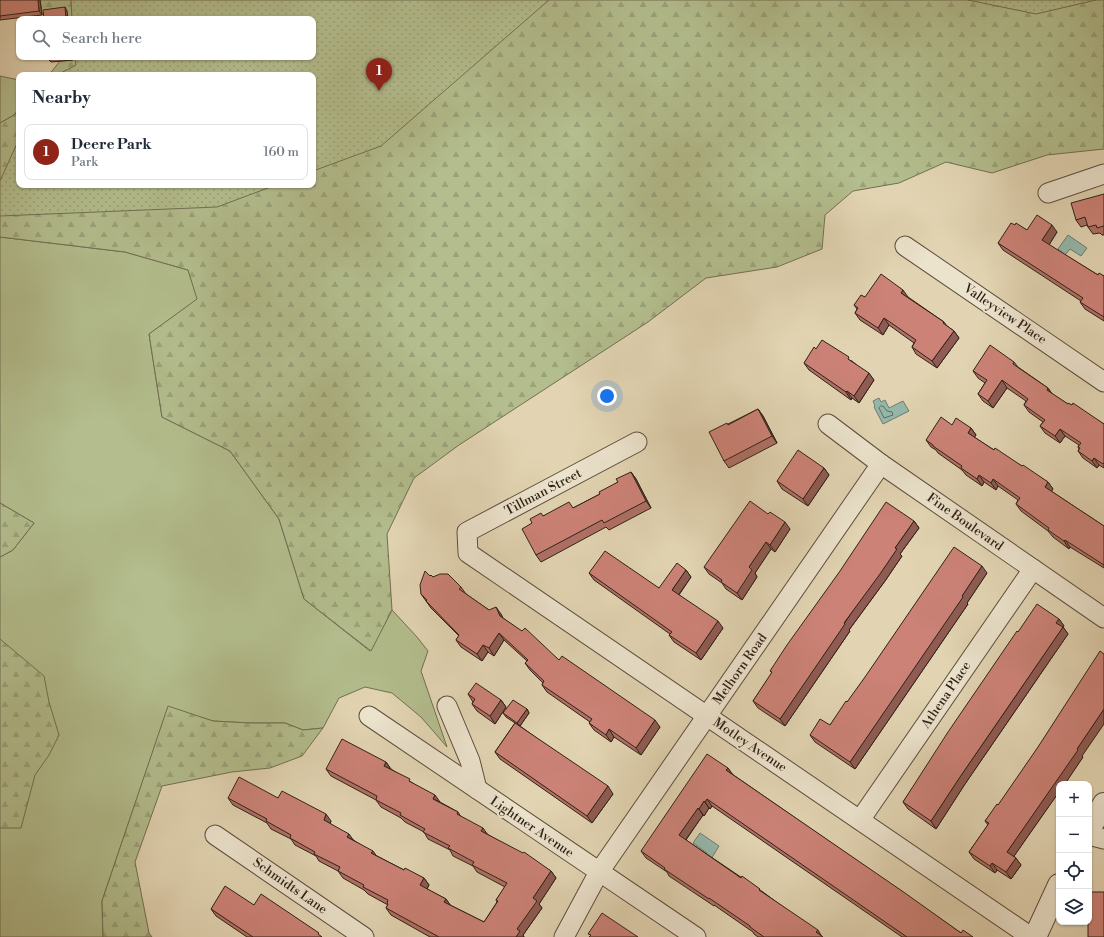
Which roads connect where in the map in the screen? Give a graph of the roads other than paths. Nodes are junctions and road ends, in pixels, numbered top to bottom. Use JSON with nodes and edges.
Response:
{"nodes":[{"id":1,"x":1104,"y":174,"type":"edge"},
{"id":2,"x":1048,"y":193,"type":"dead end"},
{"id":3,"x":905,"y":246,"type":"dead end"},
{"id":4,"x":1104,"y":382,"type":"edge"},
{"id":5,"x":828,"y":424,"type":"dead end"},
{"id":6,"x":637,"y":442,"type":"dead end"},
{"id":7,"x":881,"y":464,"type":"junction"},
{"id":8,"x":468,"y":553,"type":"joint"},
{"id":9,"x":1032,"y":569,"type":"junction"},
{"id":10,"x":1104,"y":618,"type":"edge"},
{"id":11,"x":447,"y":706,"type":"dead end"},
{"id":12,"x":369,"y":716,"type":"dead end"},
{"id":13,"x":707,"y":716,"type":"junction"},
{"id":14,"x":477,"y":789,"type":"junction"},
{"id":15,"x":1104,"y":804,"type":"edge"},
{"id":16,"x":860,"y":820,"type":"junction"},
{"id":17,"x":1092,"y":824,"type":"edge"},
{"id":18,"x":215,"y":835,"type":"dead end"},
{"id":19,"x":1092,"y":836,"type":"edge"},
{"id":20,"x":1104,"y":839,"type":"edge"},
{"id":21,"x":599,"y":872,"type":"junction"},
{"id":22,"x":1057,"y":889,"type":"edge"},
{"id":23,"x":364,"y":937,"type":"edge"},
{"id":24,"x":564,"y":937,"type":"edge"},
{"id":25,"x":696,"y":937,"type":"edge"},
{"id":26,"x":1031,"y":937,"type":"edge"},
{"id":27,"x":1035,"y":937,"type":"edge"}],
"edges":[{"from":1,"to":2,"type":"street"},
{"from":3,"to":4,"type":"street","name":"Valleyview Place"},
{"from":5,"to":7,"type":"street","name":"Fine Boulevard"},
{"from":6,"to":8,"type":"street","name":"Tillman Street"},
{"from":7,"to":9,"type":"street","name":"Fine Boulevard"},
{"from":7,"to":13,"type":"street","name":"Melhorn Road"},
{"from":8,"to":13,"type":"street","name":"Motley Avenue"},
{"from":9,"to":10,"type":"street","name":"Fine Boulevard"},
{"from":9,"to":16,"type":"street","name":"Athena Place"},
{"from":11,"to":14,"type":"street"},
{"from":12,"to":14,"type":"street","name":"Lightner Avenue"},
{"from":13,"to":16,"type":"street","name":"Motley Avenue"},
{"from":13,"to":21,"type":"street","name":"Melhorn Road"},
{"from":14,"to":21,"type":"street","name":"Lightner Avenue"},
{"from":15,"to":17,"type":"street"},
{"from":16,"to":26,"type":"street","name":"Motley Avenue"},
{"from":18,"to":23,"type":"street","name":"Schmidts Lane"},
{"from":19,"to":20,"type":"street"},
{"from":21,"to":24,"type":"street","name":"Melhorn Road"},
{"from":21,"to":25,"type":"street","name":"Lightner Avenue"},
{"from":22,"to":27,"type":"street"}]}
